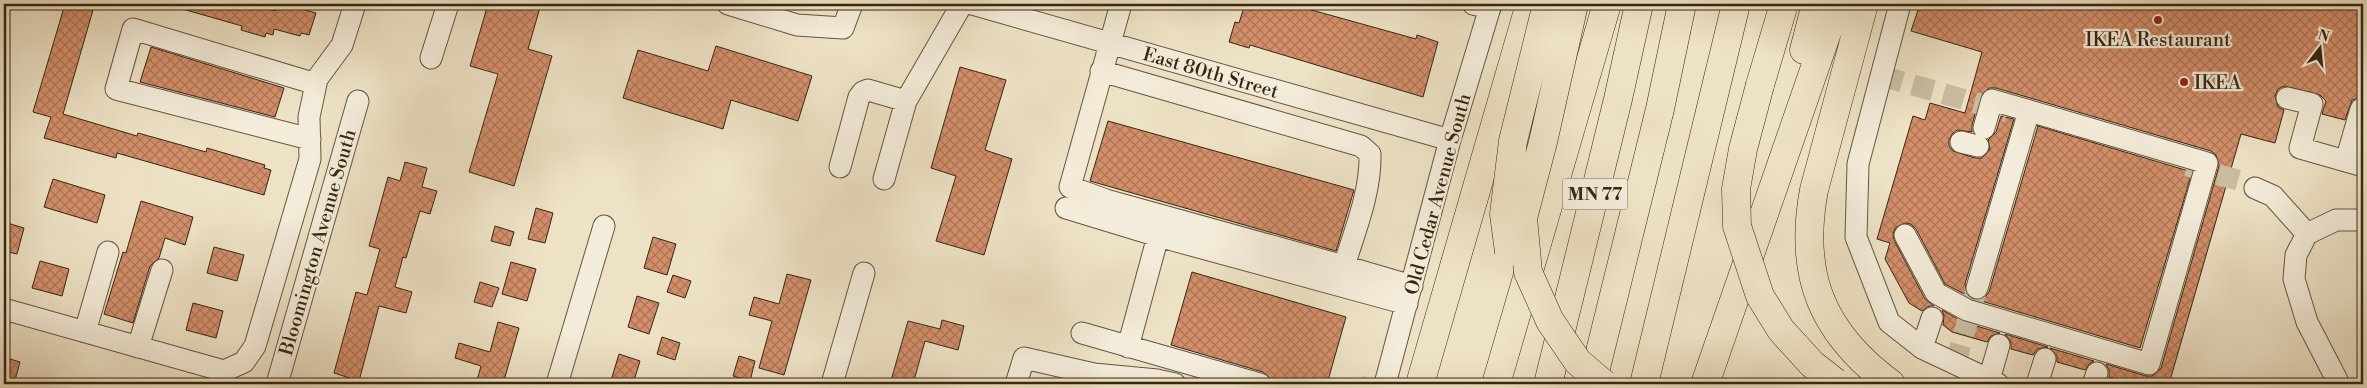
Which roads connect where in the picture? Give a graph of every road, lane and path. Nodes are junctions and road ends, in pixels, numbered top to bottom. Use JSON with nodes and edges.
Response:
{"nodes":[{"id":1,"x":355,"y":4,"type":"edge"},
{"id":2,"x":448,"y":4,"type":"edge"},
{"id":3,"x":728,"y":4,"type":"edge"},
{"id":4,"x":852,"y":4,"type":"edge"},
{"id":5,"x":962,"y":4,"type":"edge"},
{"id":6,"x":972,"y":4,"type":"edge"},
{"id":7,"x":1121,"y":4,"type":"edge"},
{"id":8,"x":1530,"y":4,"type":"edge"},
{"id":9,"x":1547,"y":4,"type":"edge"},
{"id":10,"x":1574,"y":4,"type":"edge"},
{"id":11,"x":1607,"y":4,"type":"edge"},
{"id":12,"x":1639,"y":4,"type":"edge"},
{"id":13,"x":1682,"y":4,"type":"edge"},
{"id":14,"x":1736,"y":4,"type":"edge"},
{"id":15,"x":1754,"y":4,"type":"edge"},
{"id":16,"x":1784,"y":4,"type":"edge"},
{"id":17,"x":1816,"y":4,"type":"edge"},
{"id":18,"x":1837,"y":4,"type":"edge"},
{"id":19,"x":1864,"y":4,"type":"edge"},
{"id":20,"x":1900,"y":4,"type":"edge"},
{"id":21,"x":1484,"y":5,"type":"edge"},
{"id":22,"x":1109,"y":43,"type":"junction"},
{"id":23,"x":431,"y":58,"type":"dead end"},
{"id":24,"x":1101,"y":71,"type":"junction"},
{"id":25,"x":316,"y":84,"type":"junction"},
{"id":26,"x":2287,"y":98,"type":"dead end"},
{"id":27,"x":358,"y":100,"type":"dead end"},
{"id":28,"x":906,"y":101,"type":"junction"},
{"id":29,"x":2361,"y":109,"type":"dead end"},
{"id":30,"x":2029,"y":111,"type":"junction"},
{"id":31,"x":310,"y":139,"type":"junction"},
{"id":32,"x":1974,"y":139,"type":"dead end"},
{"id":33,"x":1450,"y":140,"type":"junction"},
{"id":34,"x":2355,"y":163,"type":"edge"},
{"id":35,"x":840,"y":167,"type":"dead end"},
{"id":36,"x":884,"y":179,"type":"dead end"},
{"id":37,"x":2255,"y":188,"type":"tunnel mouth"},
{"id":38,"x":1066,"y":208,"type":"dead end"},
{"id":39,"x":2363,"y":220,"type":"edge"},
{"id":40,"x":604,"y":226,"type":"dead end"},
{"id":41,"x":2307,"y":234,"type":"junction"},
{"id":42,"x":1682,"y":235,"type":"junction"},
{"id":43,"x":1905,"y":235,"type":"dead end"},
{"id":44,"x":1158,"y":236,"type":"junction"},
{"id":45,"x":108,"y":252,"type":"dead end"},
{"id":46,"x":1344,"y":266,"type":"junction"},
{"id":47,"x":162,"y":270,"type":"dead end"},
{"id":48,"x":864,"y":273,"type":"dead end"},
{"id":49,"x":1739,"y":288,"type":"junction"},
{"id":50,"x":1978,"y":288,"type":"tunnel mouth"},
{"id":51,"x":1409,"y":295,"type":"junction"},
{"id":52,"x":4,"y":309,"type":"edge"},
{"id":53,"x":1932,"y":318,"type":"dead end"},
{"id":54,"x":85,"y":332,"type":"junction"},
{"id":55,"x":1082,"y":333,"type":"dead end"},
{"id":56,"x":1999,"y":345,"type":"dead end"},
{"id":57,"x":138,"y":347,"type":"junction"},
{"id":58,"x":1128,"y":347,"type":"junction"},
{"id":59,"x":1922,"y":348,"type":"junction"},
{"id":60,"x":2045,"y":359,"type":"dead end"},
{"id":61,"x":1117,"y":381,"type":"edge"},
{"id":62,"x":1993,"y":382,"type":"edge"},
{"id":63,"x":1837,"y":383,"type":"edge"},
{"id":64,"x":277,"y":384,"type":"edge"},
{"id":65,"x":557,"y":384,"type":"edge"},
{"id":66,"x":832,"y":384,"type":"edge"},
{"id":67,"x":1016,"y":384,"type":"edge"},
{"id":68,"x":1175,"y":384,"type":"edge"},
{"id":69,"x":1260,"y":384,"type":"edge"},
{"id":70,"x":1385,"y":384,"type":"edge"},
{"id":71,"x":1420,"y":384,"type":"edge"},
{"id":72,"x":1496,"y":384,"type":"edge"},
{"id":73,"x":1516,"y":384,"type":"edge"},
{"id":74,"x":1548,"y":384,"type":"edge"},
{"id":75,"x":1582,"y":384,"type":"edge"},
{"id":76,"x":1592,"y":384,"type":"edge"},
{"id":77,"x":1604,"y":384,"type":"edge"},
{"id":78,"x":1644,"y":384,"type":"edge"},
{"id":79,"x":1705,"y":384,"type":"edge"},
{"id":80,"x":1891,"y":384,"type":"edge"},
{"id":81,"x":2037,"y":384,"type":"edge"},
{"id":82,"x":2336,"y":384,"type":"edge"}],
"edges":[{"from":1,"to":25,"type":"street"},
{"from":2,"to":23,"type":"street"},
{"from":3,"to":4,"type":"street"},
{"from":5,"to":28,"type":"street"},
{"from":6,"to":22,"type":"street","name":"East 80th Street"},
{"from":7,"to":22,"type":"street"},
{"from":8,"to":71,"type":"highway"},
{"from":9,"to":75,"type":"highway","bridge":true},
{"from":10,"to":77,"type":"highway","bridge":true},
{"from":11,"to":72,"type":"highway"},
{"from":11,"to":73,"type":"highway"},
{"from":12,"to":74,"type":"highway","number":"MN 77"},
{"from":13,"to":76,"type":"highway","number":"MN 77"},
{"from":14,"to":42,"type":"highway"},
{"from":15,"to":42,"type":"highway"},
{"from":16,"to":63,"type":"highway","bridge":true},
{"from":17,"to":49,"type":"highway"},
{"from":18,"to":49,"type":"highway"},
{"from":19,"to":80,"type":"highway"},
{"from":20,"to":59,"type":"street"},
{"from":21,"to":33,"type":"street","name":"Old Cedar Avenue South"},
{"from":22,"to":24,"type":"street"},
{"from":22,"to":33,"type":"street","name":"East 80th Street"},
{"from":24,"to":46,"type":"street"},
{"from":24,"to":46,"type":"street"},
{"from":25,"to":31,"type":"street"},
{"from":25,"to":31,"type":"street"},
{"from":26,"to":34,"type":"street"},
{"from":27,"to":64,"type":"street","name":"Bloomington Avenue South"},
{"from":28,"to":35,"type":"street"},
{"from":28,"to":36,"type":"street"},
{"from":29,"to":34,"type":"street"},
{"from":30,"to":32,"type":"street"},
{"from":30,"to":43,"type":"street"},
{"from":30,"to":50,"type":"street"},
{"from":31,"to":57,"type":"street"},
{"from":33,"to":51,"type":"street","name":"Old Cedar Avenue South"},
{"from":37,"to":41,"type":"street"},
{"from":38,"to":44,"type":"street"},
{"from":39,"to":41,"type":"street"},
{"from":40,"to":65,"type":"street"},
{"from":41,"to":82,"type":"street"},
{"from":42,"to":78,"type":"highway"},
{"from":44,"to":51,"type":"street"},
{"from":44,"to":58,"type":"street"},
{"from":45,"to":54,"type":"street"},
{"from":46,"to":51,"type":"street"},
{"from":47,"to":57,"type":"street"},
{"from":48,"to":66,"type":"street"},
{"from":49,"to":79,"type":"highway"},
{"from":51,"to":70,"type":"street","name":"Old Cedar Avenue South"},
{"from":52,"to":54,"type":"street"},
{"from":53,"to":59,"type":"street"},
{"from":54,"to":57,"type":"street"},
{"from":55,"to":58,"type":"street"},
{"from":56,"to":62,"type":"street"},
{"from":58,"to":69,"type":"street"},
{"from":59,"to":62,"type":"street"},
{"from":60,"to":81,"type":"street"},
{"from":61,"to":67,"type":"street"},
{"from":61,"to":68,"type":"street"}]}
